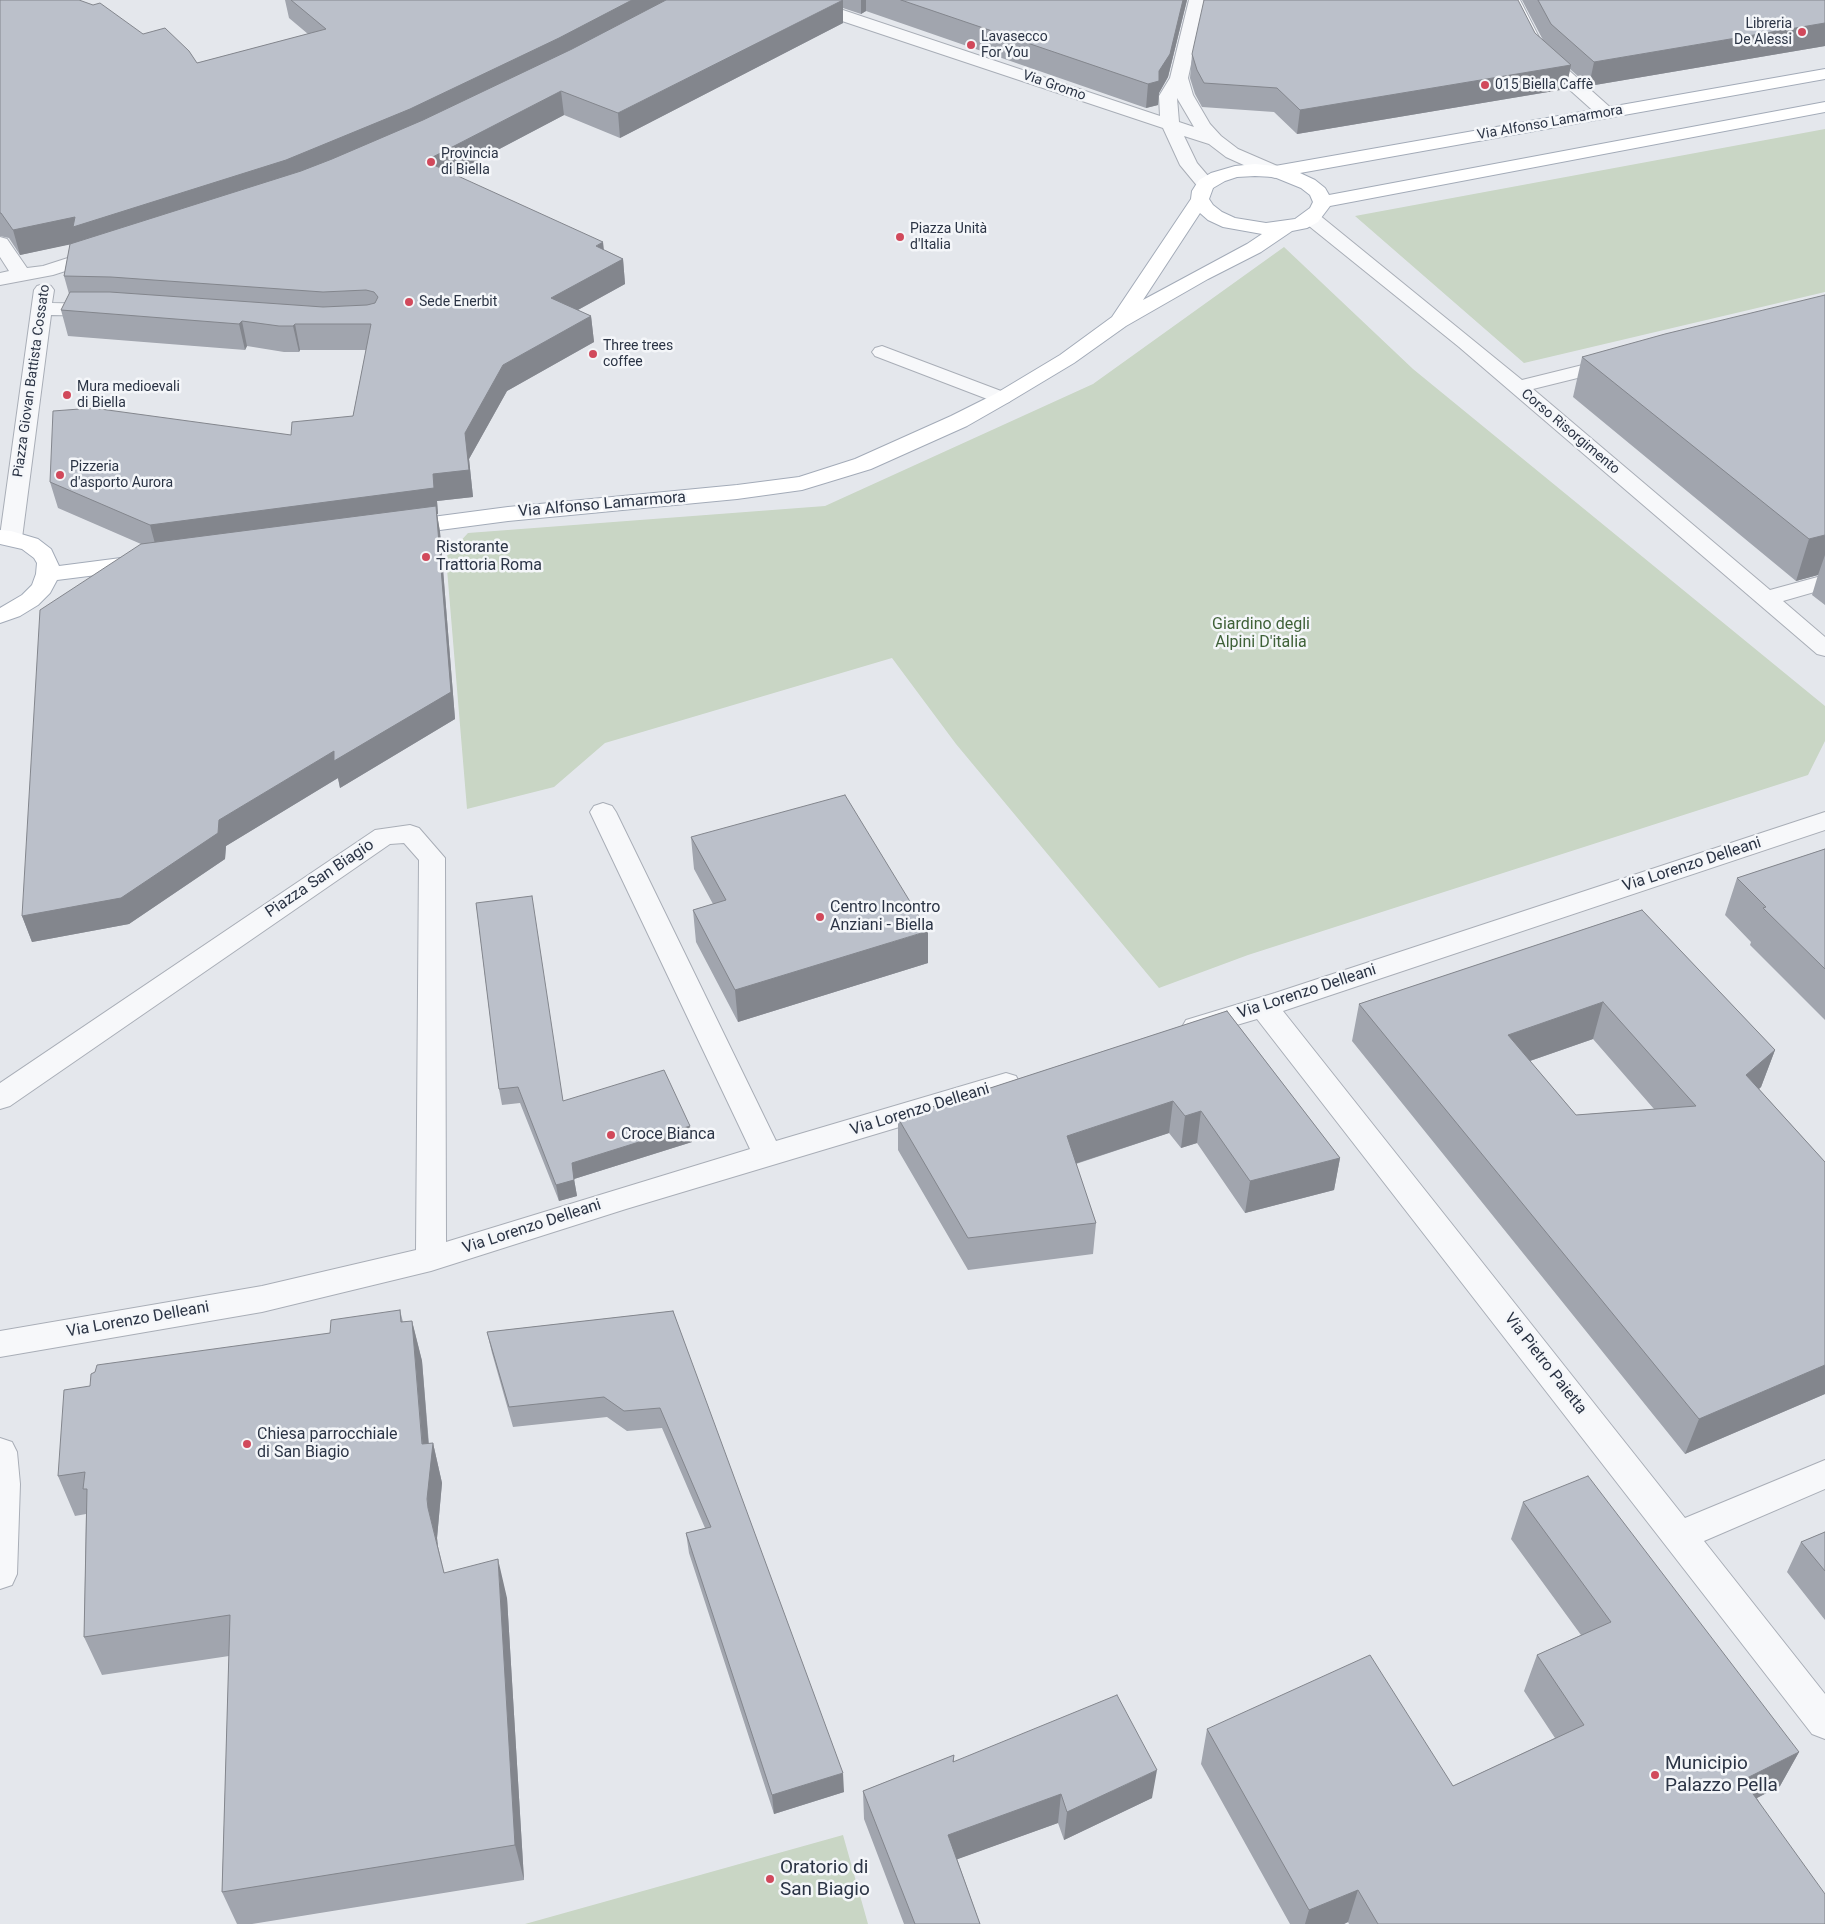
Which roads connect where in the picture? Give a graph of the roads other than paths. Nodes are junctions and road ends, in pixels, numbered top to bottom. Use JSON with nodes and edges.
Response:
{"nodes":[{"id":1,"x":797,"y":0,"type":"edge"},
{"id":2,"x":1196,"y":0,"type":"edge"},
{"id":3,"x":1512,"y":0,"type":"edge"},
{"id":4,"x":1825,"y":74,"type":"edge"},
{"id":5,"x":1179,"y":78,"type":"junction"},
{"id":6,"x":1825,"y":107,"type":"edge"},
{"id":7,"x":1606,"y":113,"type":"junction"},
{"id":8,"x":1170,"y":125,"type":"junction"},
{"id":9,"x":1215,"y":140,"type":"junction"},
{"id":10,"x":1276,"y":172,"type":"junction"},
{"id":11,"x":1203,"y":192,"type":"junction"},
{"id":12,"x":1317,"y":210,"type":"junction"},
{"id":13,"x":1285,"y":227,"type":"junction"},
{"id":14,"x":0,"y":244,"type":"edge"},
{"id":15,"x":121,"y":247,"type":"edge"},
{"id":16,"x":46,"y":271,"type":"junction"},
{"id":17,"x":21,"y":274,"type":"junction"},
{"id":18,"x":0,"y":279,"type":"edge"},
{"id":19,"x":41,"y":309,"type":"junction"},
{"id":20,"x":117,"y":310,"type":"edge"},
{"id":21,"x":1119,"y":322,"type":"junction"},
{"id":22,"x":882,"y":352,"type":"dead end"},
{"id":23,"x":1632,"y":359,"type":"edge"},
{"id":24,"x":1517,"y":387,"type":"junction"},
{"id":25,"x":1002,"y":398,"type":"junction"},
{"id":26,"x":379,"y":531,"type":"edge"},
{"id":27,"x":5,"y":537,"type":"edge"},
{"id":28,"x":163,"y":559,"type":"edge"},
{"id":29,"x":48,"y":574,"type":"junction"},
{"id":30,"x":1825,"y":582,"type":"edge"},
{"id":31,"x":1766,"y":599,"type":"junction"},
{"id":32,"x":0,"y":616,"type":"edge"},
{"id":33,"x":1825,"y":649,"type":"edge"},
{"id":34,"x":602,"y":812,"type":"dead end"},
{"id":35,"x":1825,"y":820,"type":"edge"},
{"id":36,"x":1264,"y":1007,"type":"junction"},
{"id":37,"x":1170,"y":1035,"type":"edge"},
{"id":38,"x":1026,"y":1078,"type":"edge"},
{"id":39,"x":0,"y":1098,"type":"edge"},
{"id":40,"x":768,"y":1155,"type":"junction"},
{"id":41,"x":431,"y":1259,"type":"junction"},
{"id":42,"x":0,"y":1344,"type":"edge"},
{"id":43,"x":0,"y":1452,"type":"edge"},
{"id":44,"x":1825,"y":1474,"type":"edge"},
{"id":45,"x":1680,"y":1536,"type":"junction"},
{"id":46,"x":0,"y":1574,"type":"edge"},
{"id":47,"x":1825,"y":1722,"type":"edge"}],
"edges":[{"from":1,"to":8,"type":"street","name":"Via Gromo"},
{"from":2,"to":5,"type":"street"},
{"from":3,"to":7,"type":"street"},
{"from":4,"to":7,"type":"main road","name":"Via Alfonso Lamarmora"},
{"from":5,"to":8,"type":"street"},
{"from":5,"to":9,"type":"street"},
{"from":6,"to":12,"type":"main road","name":"Via Alfonso Lamarmora"},
{"from":7,"to":10,"type":"main road","name":"Via Alfonso Lamarmora"},
{"from":8,"to":9,"type":"street","name":"Via Gromo"},
{"from":8,"to":11,"type":"street"},
{"from":9,"to":10,"type":"street"},
{"from":10,"to":11,"type":"main road","name":"Via Alfonso Lamarmora"},
{"from":10,"to":12,"type":"main road","name":"Via Alfonso Lamarmora"},
{"from":11,"to":13,"type":"main road","name":"Via Alfonso Lamarmora"},
{"from":11,"to":21,"type":"main road","name":"Via Alfonso Lamarmora"},
{"from":12,"to":13,"type":"main road","name":"Via Alfonso Lamarmora"},
{"from":12,"to":24,"type":"street","name":"Corso Risorgimento"},
{"from":13,"to":21,"type":"main road","name":"Via Alfonso Lamarmora"},
{"from":14,"to":17,"type":"street"},
{"from":15,"to":16,"type":"street"},
{"from":16,"to":17,"type":"street","name":"Piazza Giovan Battista Cossato"},
{"from":16,"to":19,"type":"street","name":"Piazza Giovan Battista Cossato"},
{"from":17,"to":18,"type":"street","name":"Piazza Giovan Battista Cossato"},
{"from":19,"to":20,"type":"street"},
{"from":19,"to":27,"type":"street","name":"Piazza Giovan Battista Cossato"},
{"from":21,"to":25,"type":"main road","name":"Via Alfonso Lamarmora"},
{"from":22,"to":25,"type":"street"},
{"from":23,"to":24,"type":"street"},
{"from":24,"to":31,"type":"street","name":"Corso Risorgimento"},
{"from":25,"to":26,"type":"main road","name":"Via Alfonso Lamarmora"},
{"from":27,"to":29,"type":"main road"},
{"from":28,"to":29,"type":"main road"},
{"from":29,"to":32,"type":"main road"},
{"from":30,"to":31,"type":"street"},
{"from":31,"to":33,"type":"street","name":"Corso Risorgimento"},
{"from":34,"to":40,"type":"street"},
{"from":35,"to":36,"type":"street","name":"Via Lorenzo Delleani"},
{"from":36,"to":37,"type":"street","name":"Via Lorenzo Delleani"},
{"from":36,"to":45,"type":"street","name":"Via Pietro Paietta"},
{"from":38,"to":40,"type":"street","name":"Via Lorenzo Delleani"},
{"from":39,"to":41,"type":"street","name":"Piazza San Biagio"},
{"from":40,"to":41,"type":"street","name":"Via Lorenzo Delleani"},
{"from":41,"to":42,"type":"street","name":"Via Lorenzo Delleani"},
{"from":43,"to":46,"type":"street"},
{"from":44,"to":45,"type":"street"},
{"from":45,"to":47,"type":"street","name":"Via Pietro Paietta"}]}
